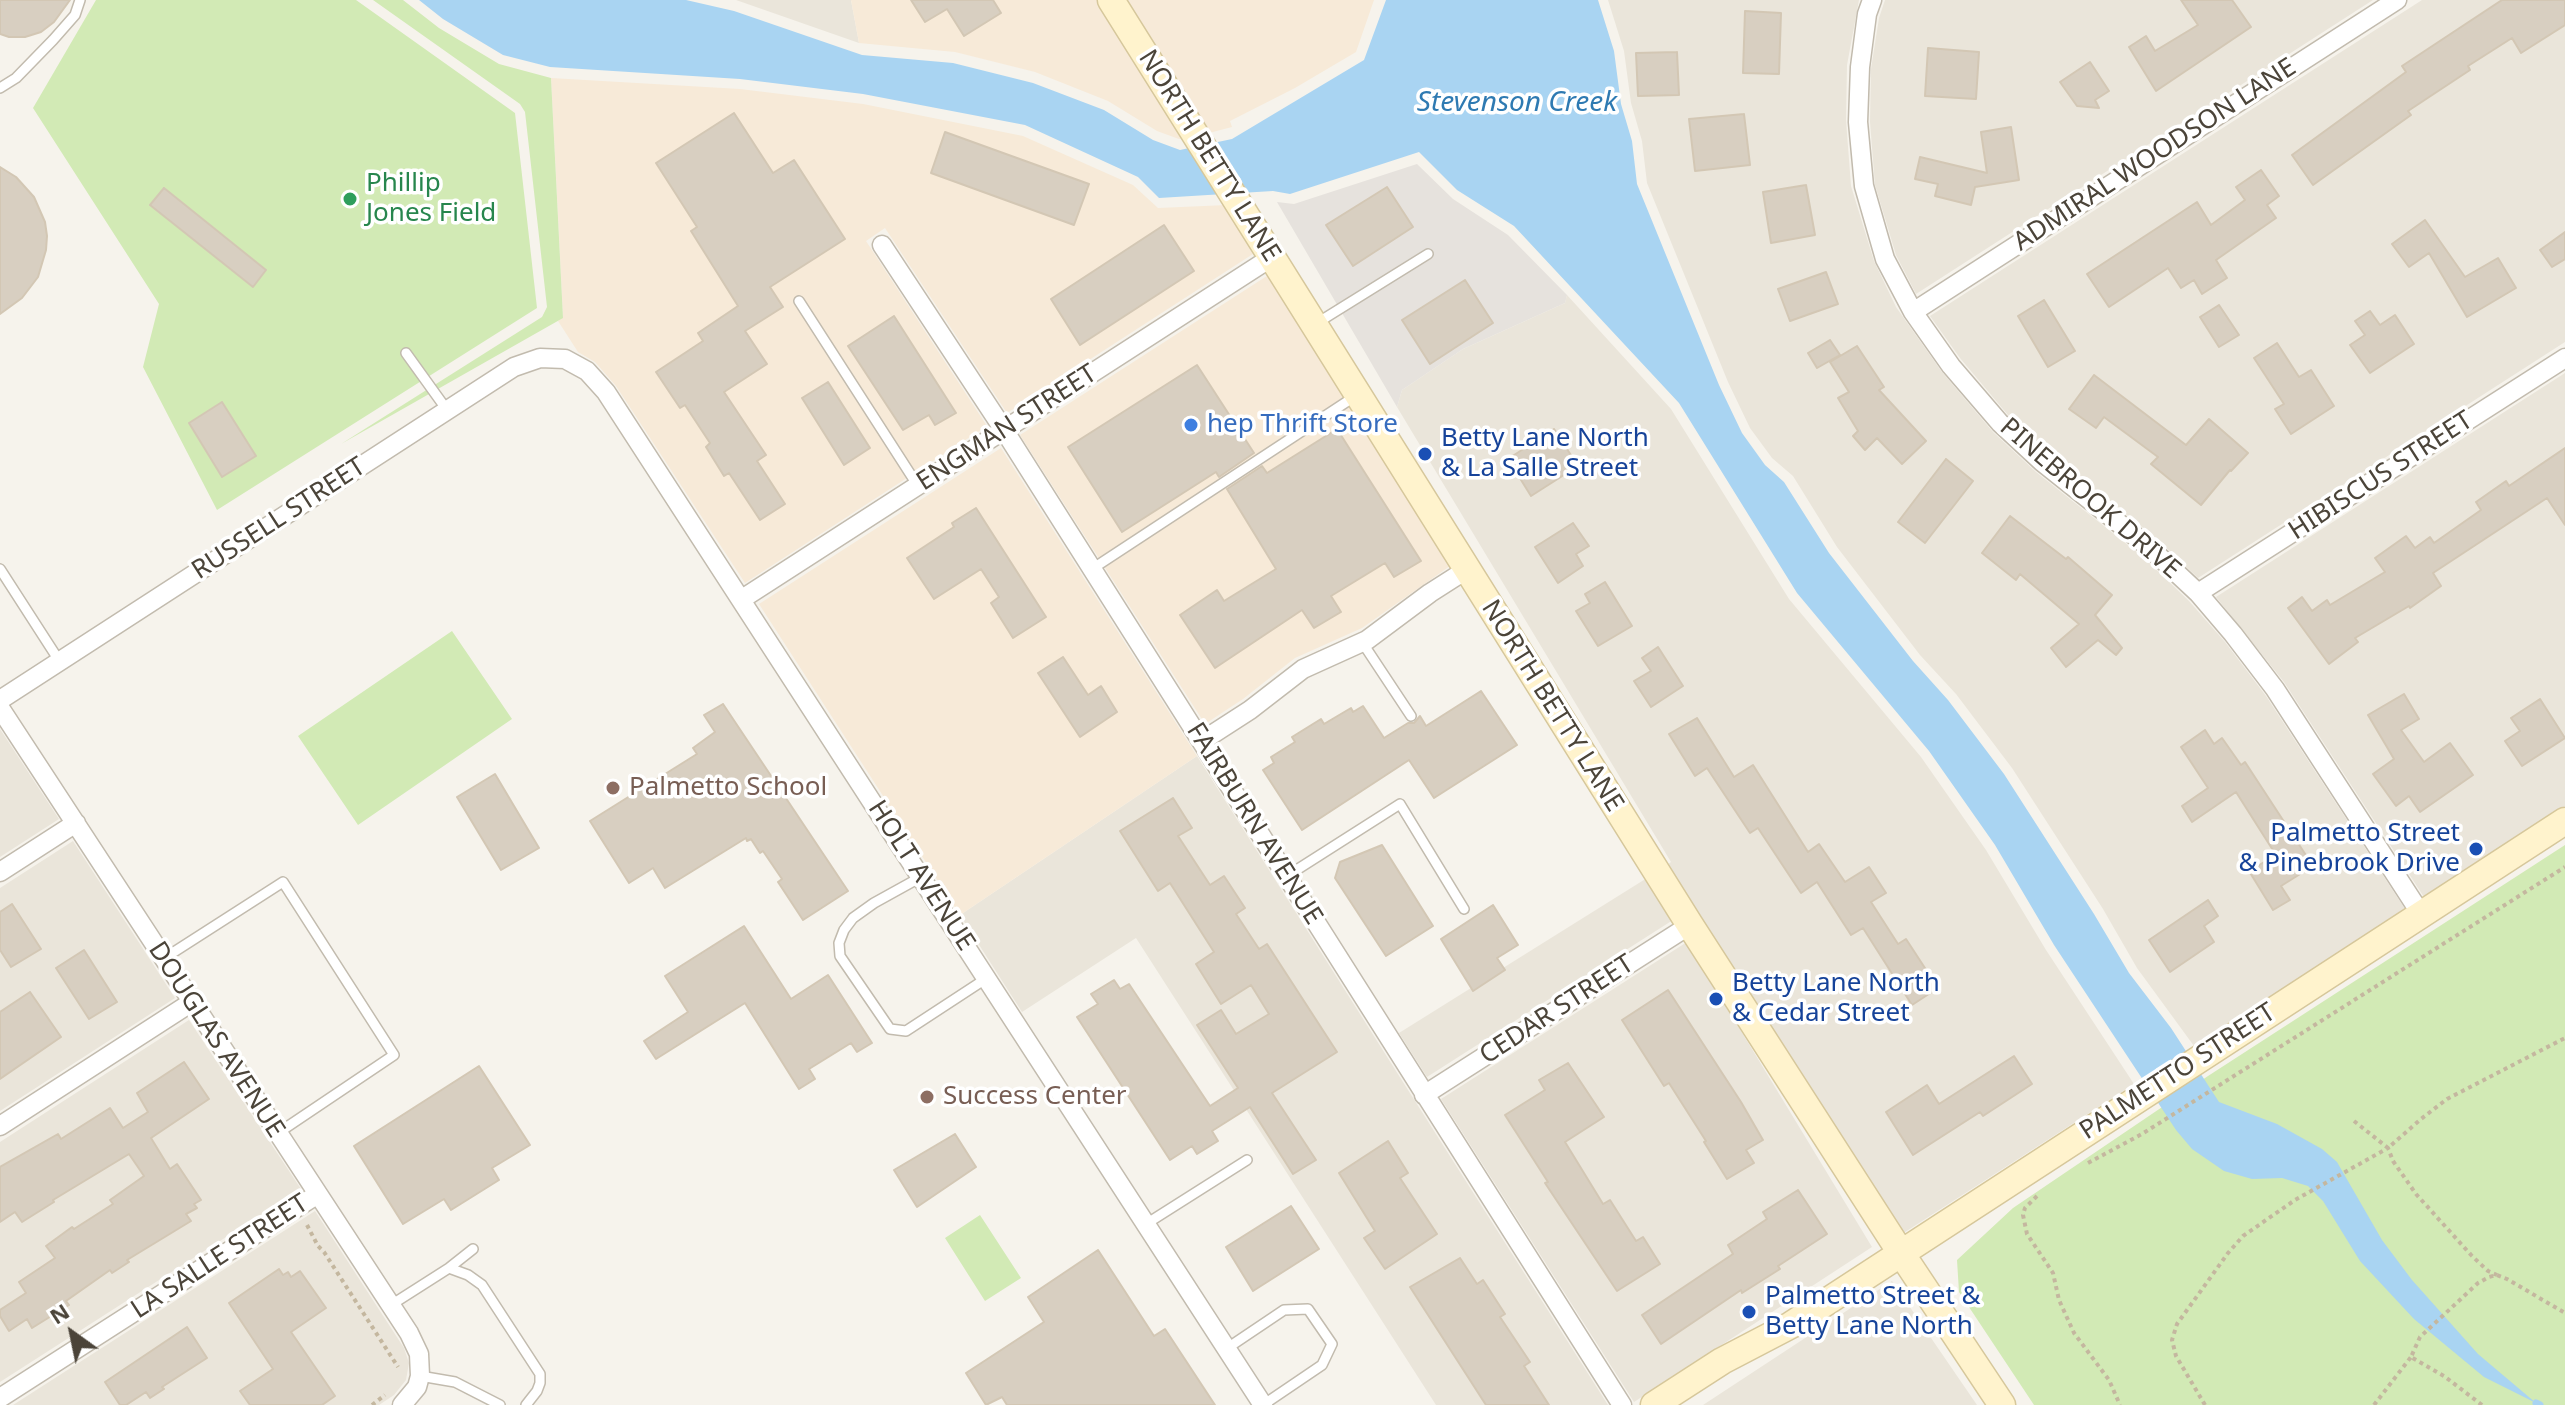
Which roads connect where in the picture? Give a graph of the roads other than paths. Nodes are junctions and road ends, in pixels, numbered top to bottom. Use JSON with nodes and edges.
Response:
{"nodes":[{"id":1,"x":80,"y":0,"type":"edge"},
{"id":2,"x":1111,"y":0,"type":"edge"},
{"id":3,"x":1872,"y":0,"type":"edge"},
{"id":4,"x":2397,"y":0,"type":"edge"},
{"id":5,"x":0,"y":88,"type":"edge"},
{"id":6,"x":882,"y":245,"type":"dead end"},
{"id":7,"x":1428,"y":254,"type":"dead end"},
{"id":8,"x":1272,"y":257,"type":"junction"},
{"id":9,"x":799,"y":301,"type":"dead end"},
{"id":10,"x":1913,"y":312,"type":"junction"},
{"id":11,"x":1314,"y":324,"type":"junction"},
{"id":12,"x":406,"y":353,"type":"dead end"},
{"id":13,"x":2565,"y":358,"type":"edge"},
{"id":14,"x":565,"y":359,"type":"joint"},
{"id":15,"x":1358,"y":395,"type":"junction"},
{"id":16,"x":447,"y":410,"type":"junction"},
{"id":17,"x":1004,"y":430,"type":"junction"},
{"id":18,"x":918,"y":486,"type":"junction"},
{"id":19,"x":0,"y":569,"type":"edge"},
{"id":20,"x":1092,"y":569,"type":"junction"},
{"id":21,"x":1466,"y":570,"type":"junction"},
{"id":22,"x":2198,"y":593,"type":"junction"},
{"id":23,"x":742,"y":599,"type":"junction"},
{"id":24,"x":1362,"y":642,"type":"junction"},
{"id":25,"x":60,"y":662,"type":"junction"},
{"id":26,"x":0,"y":700,"type":"edge"},
{"id":27,"x":0,"y":708,"type":"edge"},
{"id":28,"x":1411,"y":716,"type":"dead end"},
{"id":29,"x":1202,"y":741,"type":"junction"},
{"id":30,"x":2565,"y":821,"type":"edge"},
{"id":31,"x":76,"y":823,"type":"junction"},
{"id":32,"x":0,"y":872,"type":"edge"},
{"id":33,"x":1287,"y":876,"type":"junction"},
{"id":34,"x":921,"y":877,"type":"junction"},
{"id":35,"x":1464,"y":909,"type":"dead end"},
{"id":36,"x":2421,"y":914,"type":"junction"},
{"id":37,"x":1690,"y":925,"type":"junction"},
{"id":38,"x":163,"y":959,"type":"junction"},
{"id":39,"x":987,"y":978,"type":"junction"},
{"id":40,"x":192,"y":1002,"type":"junction"},
{"id":41,"x":1424,"y":1095,"type":"junction"},
{"id":42,"x":0,"y":1126,"type":"edge"},
{"id":43,"x":278,"y":1133,"type":"junction"},
{"id":44,"x":1247,"y":1160,"type":"dead end"},
{"id":45,"x":318,"y":1194,"type":"junction"},
{"id":46,"x":1146,"y":1224,"type":"junction"},
{"id":47,"x":473,"y":1249,"type":"dead end"},
{"id":48,"x":1901,"y":1253,"type":"junction"},
{"id":49,"x":449,"y":1268,"type":"junction"},
{"id":50,"x":391,"y":1305,"type":"junction"},
{"id":51,"x":1791,"y":1325,"type":"junction"},
{"id":52,"x":1226,"y":1349,"type":"junction"},
{"id":53,"x":420,"y":1376,"type":"junction"},
{"id":54,"x":0,"y":1398,"type":"edge"},
{"id":55,"x":396,"y":1398,"type":"edge"},
{"id":56,"x":500,"y":1405,"type":"edge"},
{"id":57,"x":526,"y":1405,"type":"edge"},
{"id":58,"x":1263,"y":1405,"type":"edge"},
{"id":59,"x":1622,"y":1405,"type":"edge"},
{"id":60,"x":1654,"y":1405,"type":"edge"},
{"id":61,"x":1683,"y":1405,"type":"edge"},
{"id":62,"x":2002,"y":1405,"type":"edge"}],
"edges":[{"from":1,"to":5,"type":"lane"},
{"from":2,"to":8,"type":"street","name":"NORTH BETTY LANE"},
{"from":3,"to":10,"type":"street","name":"PINEBROOK DRIVE"},
{"from":4,"to":10,"type":"street","name":"ADMIRAL WOODSON LANE"},
{"from":6,"to":17,"type":"street","name":"FAIRBURN AVENUE"},
{"from":7,"to":11,"type":"lane"},
{"from":8,"to":11,"type":"street","name":"NORTH BETTY LANE"},
{"from":8,"to":17,"type":"street","name":"ENGMAN STREET"},
{"from":9,"to":18,"type":"lane"},
{"from":10,"to":22,"type":"street","name":"PINEBROOK DRIVE"},
{"from":11,"to":15,"type":"street","name":"NORTH BETTY LANE"},
{"from":12,"to":16,"type":"lane"},
{"from":13,"to":22,"type":"street","name":"HIBISCUS STREET"},
{"from":14,"to":16,"type":"street","name":"RUSSELL STREET"},
{"from":14,"to":23,"type":"street","name":"HOLT AVENUE"},
{"from":15,"to":20,"type":"lane"},
{"from":15,"to":21,"type":"street","name":"NORTH BETTY LANE"},
{"from":16,"to":25,"type":"street","name":"RUSSELL STREET"},
{"from":17,"to":18,"type":"street","name":"ENGMAN STREET"},
{"from":17,"to":20,"type":"street","name":"FAIRBURN AVENUE"},
{"from":18,"to":23,"type":"street","name":"ENGMAN STREET"},
{"from":19,"to":25,"type":"lane"},
{"from":20,"to":29,"type":"street","name":"FAIRBURN AVENUE"},
{"from":21,"to":24,"type":"street"},
{"from":21,"to":37,"type":"street","name":"NORTH BETTY LANE"},
{"from":22,"to":36,"type":"street","name":"PINEBROOK DRIVE"},
{"from":23,"to":34,"type":"street","name":"HOLT AVENUE"},
{"from":24,"to":28,"type":"lane"},
{"from":24,"to":29,"type":"street"},
{"from":25,"to":26,"type":"street","name":"RUSSELL STREET"},
{"from":27,"to":31,"type":"street","name":"DOUGLAS AVENUE"},
{"from":29,"to":33,"type":"street","name":"FAIRBURN AVENUE"},
{"from":30,"to":36,"type":"street","name":"PALMETTO STREET"},
{"from":31,"to":32,"type":"street"},
{"from":31,"to":38,"type":"street","name":"DOUGLAS AVENUE"},
{"from":33,"to":35,"type":"lane"},
{"from":33,"to":41,"type":"street","name":"FAIRBURN AVENUE"},
{"from":34,"to":39,"type":"street","name":"HOLT AVENUE"},
{"from":34,"to":39,"type":"lane"},
{"from":36,"to":48,"type":"street","name":"PALMETTO STREET"},
{"from":37,"to":41,"type":"street","name":"CEDAR STREET"},
{"from":37,"to":48,"type":"street","name":"NORTH BETTY LANE"},
{"from":38,"to":40,"type":"street","name":"DOUGLAS AVENUE"},
{"from":38,"to":43,"type":"lane"},
{"from":39,"to":46,"type":"street","name":"HOLT AVENUE"},
{"from":40,"to":42,"type":"street"},
{"from":40,"to":43,"type":"street","name":"DOUGLAS AVENUE"},
{"from":41,"to":59,"type":"street","name":"FAIRBURN AVENUE"},
{"from":43,"to":45,"type":"street","name":"DOUGLAS AVENUE"},
{"from":44,"to":46,"type":"lane"},
{"from":45,"to":50,"type":"street","name":"DOUGLAS AVENUE"},
{"from":45,"to":54,"type":"street","name":"LA SALLE STREET"},
{"from":46,"to":52,"type":"street","name":"HOLT AVENUE"},
{"from":47,"to":49,"type":"lane"},
{"from":48,"to":51,"type":"street","name":"PALMETTO STREET"},
{"from":48,"to":62,"type":"street","name":"NORTH BETTY LANE"},
{"from":49,"to":50,"type":"lane"},
{"from":49,"to":57,"type":"lane"},
{"from":50,"to":53,"type":"street","name":"DOUGLAS AVENUE"},
{"from":51,"to":60,"type":"street","name":"PALMETTO STREET"},
{"from":51,"to":61,"type":"street","name":"PALMETTO STREET"},
{"from":52,"to":58,"type":"street","name":"HOLT AVENUE"},
{"from":52,"to":58,"type":"lane"},
{"from":53,"to":55,"type":"street"},
{"from":53,"to":56,"type":"lane"}]}
